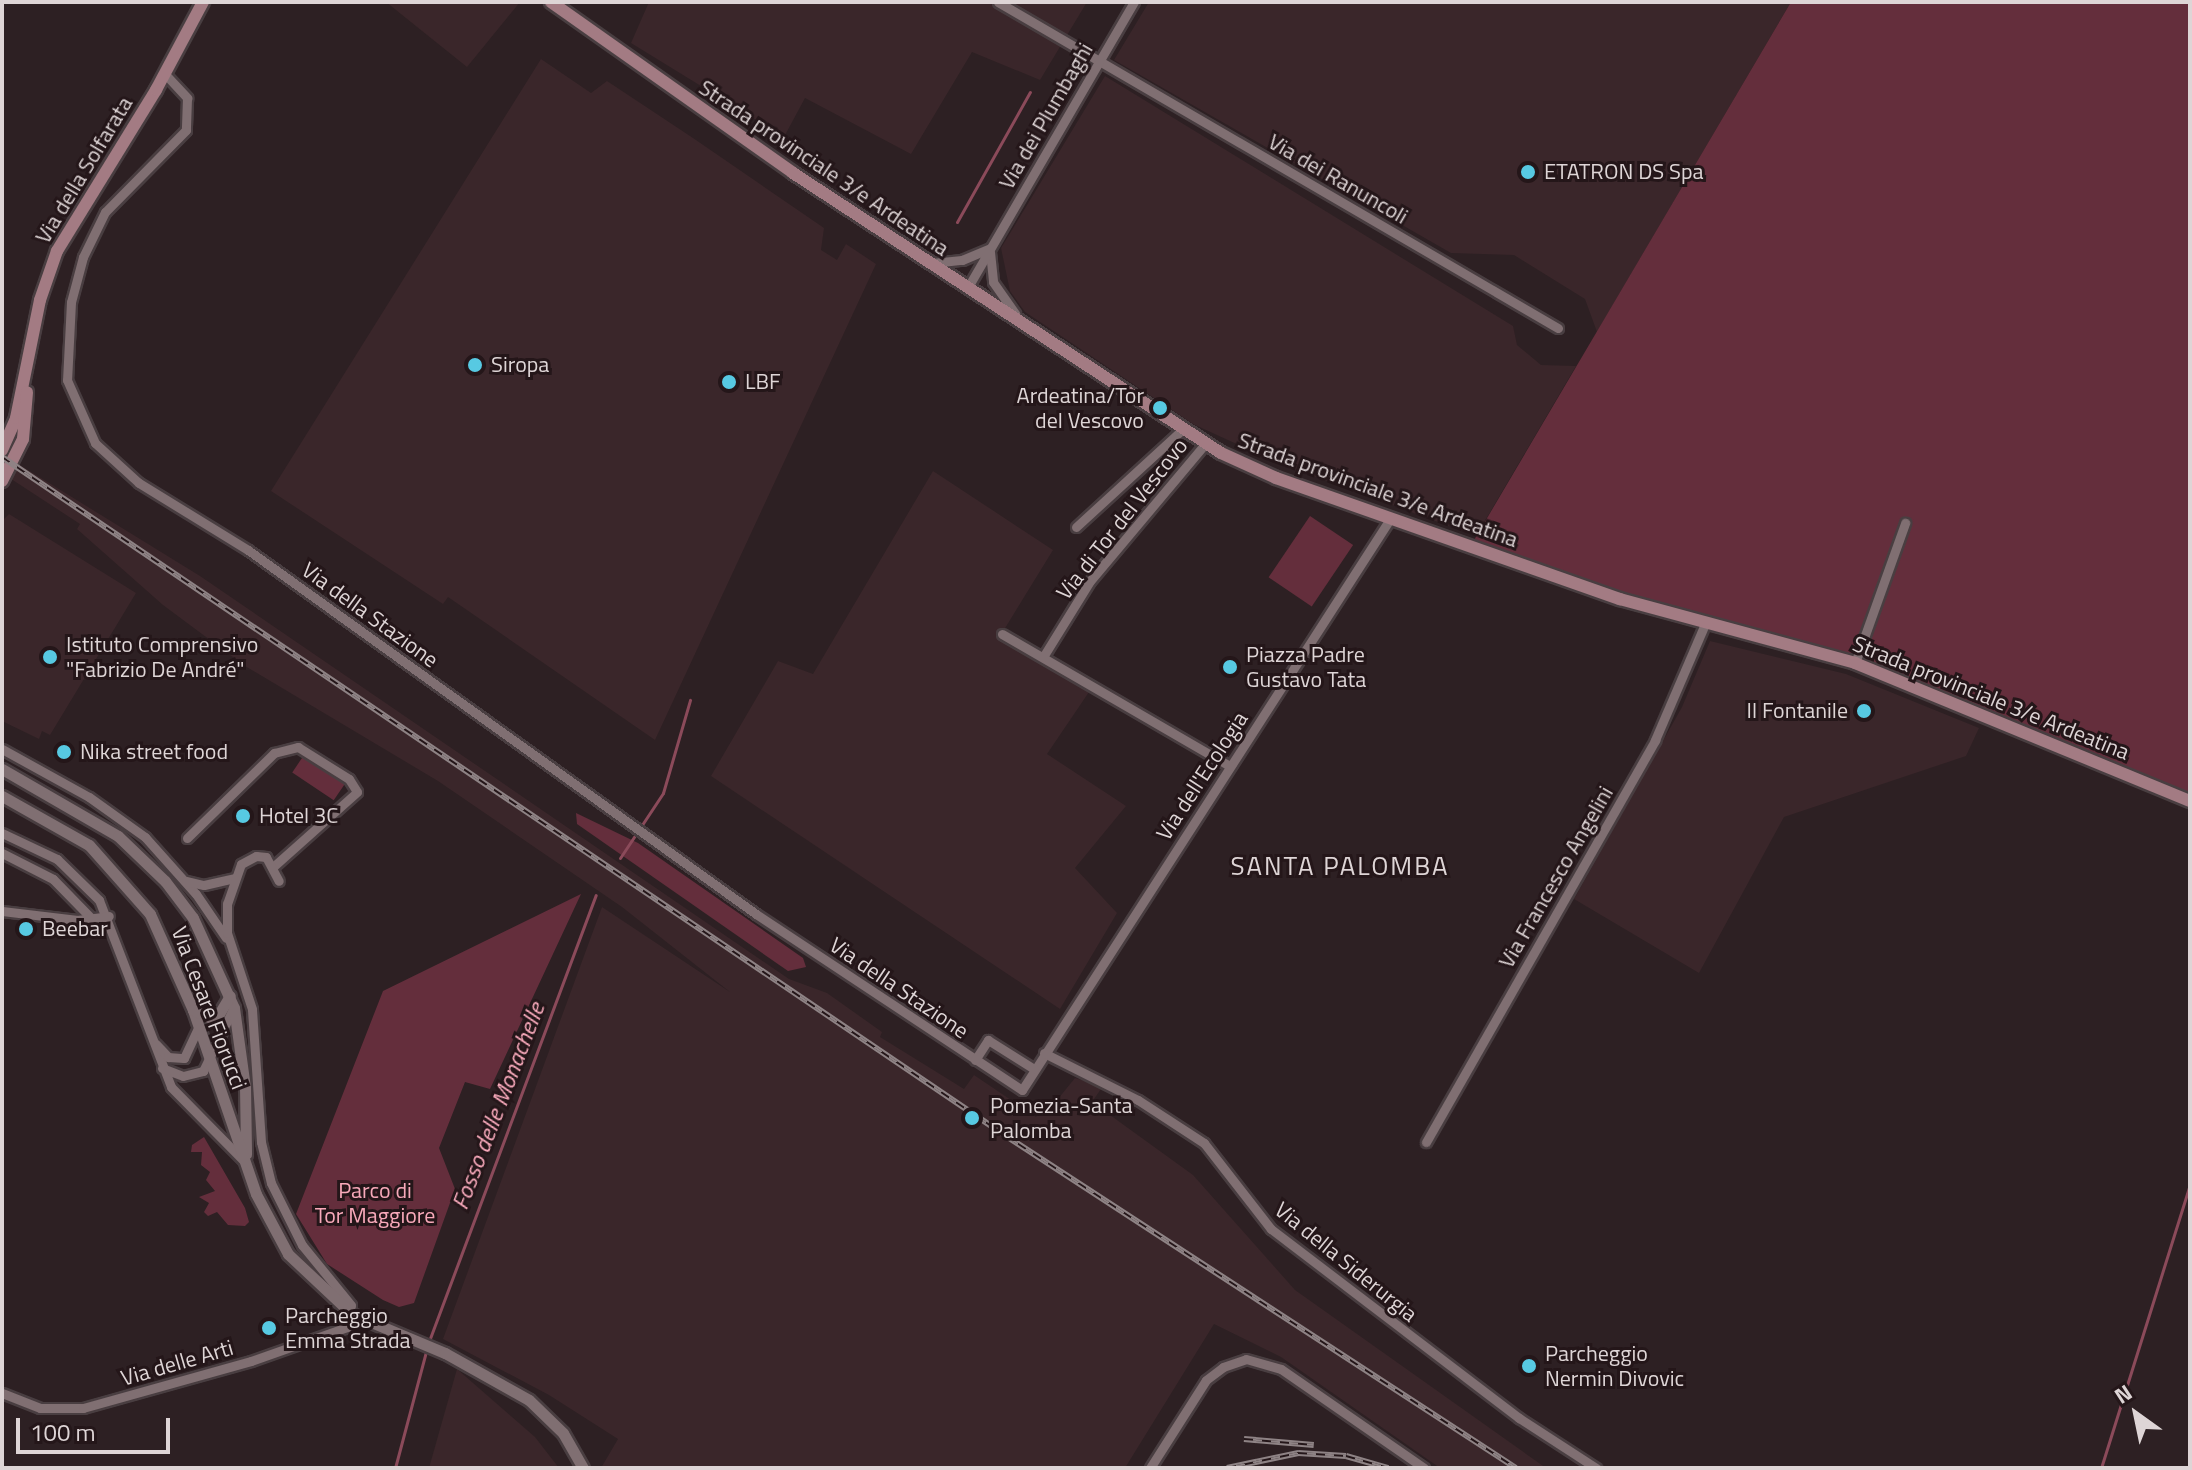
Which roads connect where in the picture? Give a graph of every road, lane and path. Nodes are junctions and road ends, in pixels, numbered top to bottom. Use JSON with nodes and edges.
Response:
{"nodes":[{"id":1,"x":203,"y":2,"type":"edge"},
{"id":2,"x":551,"y":2,"type":"edge"},
{"id":3,"x":998,"y":2,"type":"edge"},
{"id":4,"x":1134,"y":2,"type":"edge"},
{"id":5,"x":1099,"y":61,"type":"junction"},
{"id":6,"x":165,"y":74,"type":"junction"},
{"id":7,"x":990,"y":248,"type":"junction"},
{"id":8,"x":930,"y":262,"type":"junction"},
{"id":9,"x":968,"y":287,"type":"junction"},
{"id":10,"x":1023,"y":324,"type":"junction"},
{"id":11,"x":1558,"y":328,"type":"dead end"},
{"id":12,"x":27,"y":369,"type":"junction"},
{"id":13,"x":1183,"y":429,"type":"junction"},
{"id":14,"x":1205,"y":444,"type":"junction"},
{"id":15,"x":2,"y":450,"type":"edge"},
{"id":16,"x":2,"y":481,"type":"edge"},
{"id":17,"x":1390,"y":519,"type":"junction"},
{"id":18,"x":1905,"y":523,"type":"dead end"},
{"id":19,"x":1076,"y":527,"type":"dead end"},
{"id":20,"x":1705,"y":624,"type":"junction"},
{"id":21,"x":1002,"y":634,"type":"dead end"},
{"id":22,"x":1043,"y":657,"type":"junction"},
{"id":23,"x":1855,"y":663,"type":"junction"},
{"id":24,"x":4,"y":750,"type":"edge"},
{"id":25,"x":2,"y":766,"type":"edge"},
{"id":26,"x":1230,"y":766,"type":"junction"},
{"id":27,"x":2,"y":796,"type":"edge"},
{"id":28,"x":2190,"y":801,"type":"edge"},
{"id":29,"x":122,"y":819,"type":"junction"},
{"id":30,"x":112,"y":831,"type":"junction"},
{"id":31,"x":2,"y":833,"type":"edge"},
{"id":32,"x":187,"y":838,"type":"dead end"},
{"id":33,"x":2,"y":853,"type":"edge"},
{"id":34,"x":274,"y":866,"type":"junction"},
{"id":35,"x":234,"y":878,"type":"junction"},
{"id":36,"x":185,"y":881,"type":"junction"},
{"id":37,"x":279,"y":881,"type":"dead end"},
{"id":38,"x":2,"y":911,"type":"edge"},
{"id":39,"x":109,"y":916,"type":"junction"},
{"id":40,"x":91,"y":918,"type":"junction"},
{"id":41,"x":215,"y":920,"type":"junction"},
{"id":42,"x":199,"y":929,"type":"junction"},
{"id":43,"x":229,"y":944,"type":"junction"},
{"id":44,"x":230,"y":996,"type":"junction"},
{"id":45,"x":234,"y":1008,"type":"junction"},
{"id":46,"x":193,"y":1010,"type":"junction"},
{"id":47,"x":198,"y":1027,"type":"junction"},
{"id":48,"x":150,"y":1035,"type":"junction"},
{"id":49,"x":1044,"y":1053,"type":"junction"},
{"id":50,"x":210,"y":1060,"type":"junction"},
{"id":51,"x":975,"y":1060,"type":"junction"},
{"id":52,"x":162,"y":1068,"type":"junction"},
{"id":53,"x":1034,"y":1069,"type":"junction"},
{"id":54,"x":1426,"y":1142,"type":"dead end"},
{"id":55,"x":246,"y":1163,"type":"junction"},
{"id":56,"x":352,"y":1314,"type":"junction"},
{"id":57,"x":2,"y":1393,"type":"edge"},
{"id":58,"x":583,"y":1468,"type":"edge"},
{"id":59,"x":1150,"y":1468,"type":"edge"},
{"id":60,"x":1424,"y":1468,"type":"edge"},
{"id":61,"x":1596,"y":1468,"type":"edge"}],
"edges":[{"from":1,"to":6,"type":"main road","name":"Via della Solfarata"},
{"from":2,"to":8,"type":"main road","name":"Strada provinciale 3/e Ardeatina"},
{"from":3,"to":5,"type":"street","name":"Via dei Ranuncoli"},
{"from":4,"to":5,"type":"street","name":"Via dei Plumbaghi"},
{"from":5,"to":7,"type":"street","name":"Via dei Plumbaghi"},
{"from":5,"to":11,"type":"street","name":"Via dei Ranuncoli"},
{"from":6,"to":12,"type":"main road","name":"Via della Solfarata"},
{"from":6,"to":51,"type":"street","name":"Via della Stazione"},
{"from":7,"to":8,"type":"street"},
{"from":7,"to":9,"type":"street","name":"Via dei Plumbaghi"},
{"from":7,"to":10,"type":"street"},
{"from":8,"to":9,"type":"main road","name":"Strada provinciale 3/e Ardeatina"},
{"from":9,"to":10,"type":"main road","name":"Strada provinciale 3/e Ardeatina"},
{"from":10,"to":13,"type":"main road","name":"Strada provinciale 3/e Ardeatina"},
{"from":12,"to":15,"type":"main road","name":"Via della Solfarata"},
{"from":12,"to":16,"type":"main road","name":"Via della Solfarata"},
{"from":13,"to":14,"type":"main road","name":"Strada provinciale 3/e Ardeatina"},
{"from":13,"to":19,"type":"street"},
{"from":14,"to":17,"type":"main road","name":"Strada provinciale 3/e Ardeatina"},
{"from":14,"to":22,"type":"street","name":"Via di Tor del Vescovo"},
{"from":17,"to":20,"type":"main road","name":"Strada provinciale 3/e Ardeatina"},
{"from":17,"to":26,"type":"street","name":"Via dell'Ecologia"},
{"from":18,"to":23,"type":"street"},
{"from":20,"to":23,"type":"main road","name":"Strada provinciale 3/e Ardeatina"},
{"from":20,"to":54,"type":"street","name":"Via Francesco Angelini"},
{"from":21,"to":22,"type":"street"},
{"from":22,"to":26,"type":"street"},
{"from":23,"to":28,"type":"main road","name":"Strada provinciale 3/e Ardeatina"},
{"from":24,"to":25,"type":"street"},
{"from":24,"to":29,"type":"street"},
{"from":25,"to":30,"type":"street","name":"Via Cesare Fiorucci"},
{"from":26,"to":49,"type":"street","name":"Via dell'Ecologia"},
{"from":27,"to":46,"type":"street","name":"Via Cesare Fiorucci"},
{"from":29,"to":30,"type":"street"},
{"from":29,"to":36,"type":"street"},
{"from":30,"to":42,"type":"street","name":"Via Cesare Fiorucci"},
{"from":31,"to":39,"type":"street"},
{"from":32,"to":34,"type":"street"},
{"from":33,"to":40,"type":"street"},
{"from":34,"to":35,"type":"street"},
{"from":34,"to":37,"type":"street"},
{"from":35,"to":36,"type":"street"},
{"from":35,"to":43,"type":"street"},
{"from":36,"to":41,"type":"street"},
{"from":38,"to":40,"type":"street"},
{"from":39,"to":40,"type":"street"},
{"from":39,"to":48,"type":"street"},
{"from":41,"to":42,"type":"street"},
{"from":41,"to":43,"type":"street"},
{"from":42,"to":44,"type":"street","name":"Via Cesare Fiorucci"},
{"from":43,"to":56,"type":"street"},
{"from":44,"to":45,"type":"street","name":"Via Cesare Fiorucci"},
{"from":44,"to":46,"type":"street"},
{"from":45,"to":50,"type":"street"},
{"from":45,"to":55,"type":"street","name":"Via Cesare Fiorucci"},
{"from":46,"to":47,"type":"street","name":"Via Cesare Fiorucci"},
{"from":47,"to":48,"type":"street"},
{"from":47,"to":50,"type":"street","name":"Via Cesare Fiorucci"},
{"from":48,"to":52,"type":"street"},
{"from":49,"to":53,"type":"street"},
{"from":49,"to":61,"type":"street","name":"Via della Siderurgia"},
{"from":50,"to":52,"type":"street"},
{"from":50,"to":55,"type":"street","name":"Via Cesare Fiorucci"},
{"from":51,"to":53,"type":"street"},
{"from":51,"to":53,"type":"street","name":"Via della Stazione"},
{"from":52,"to":55,"type":"street"},
{"from":55,"to":56,"type":"street","name":"Via Cesare Fiorucci"},
{"from":56,"to":57,"type":"street","name":"Via delle Arti"},
{"from":56,"to":58,"type":"street","name":"Via Cesare Fiorucci"},
{"from":59,"to":60,"type":"street"}]}
